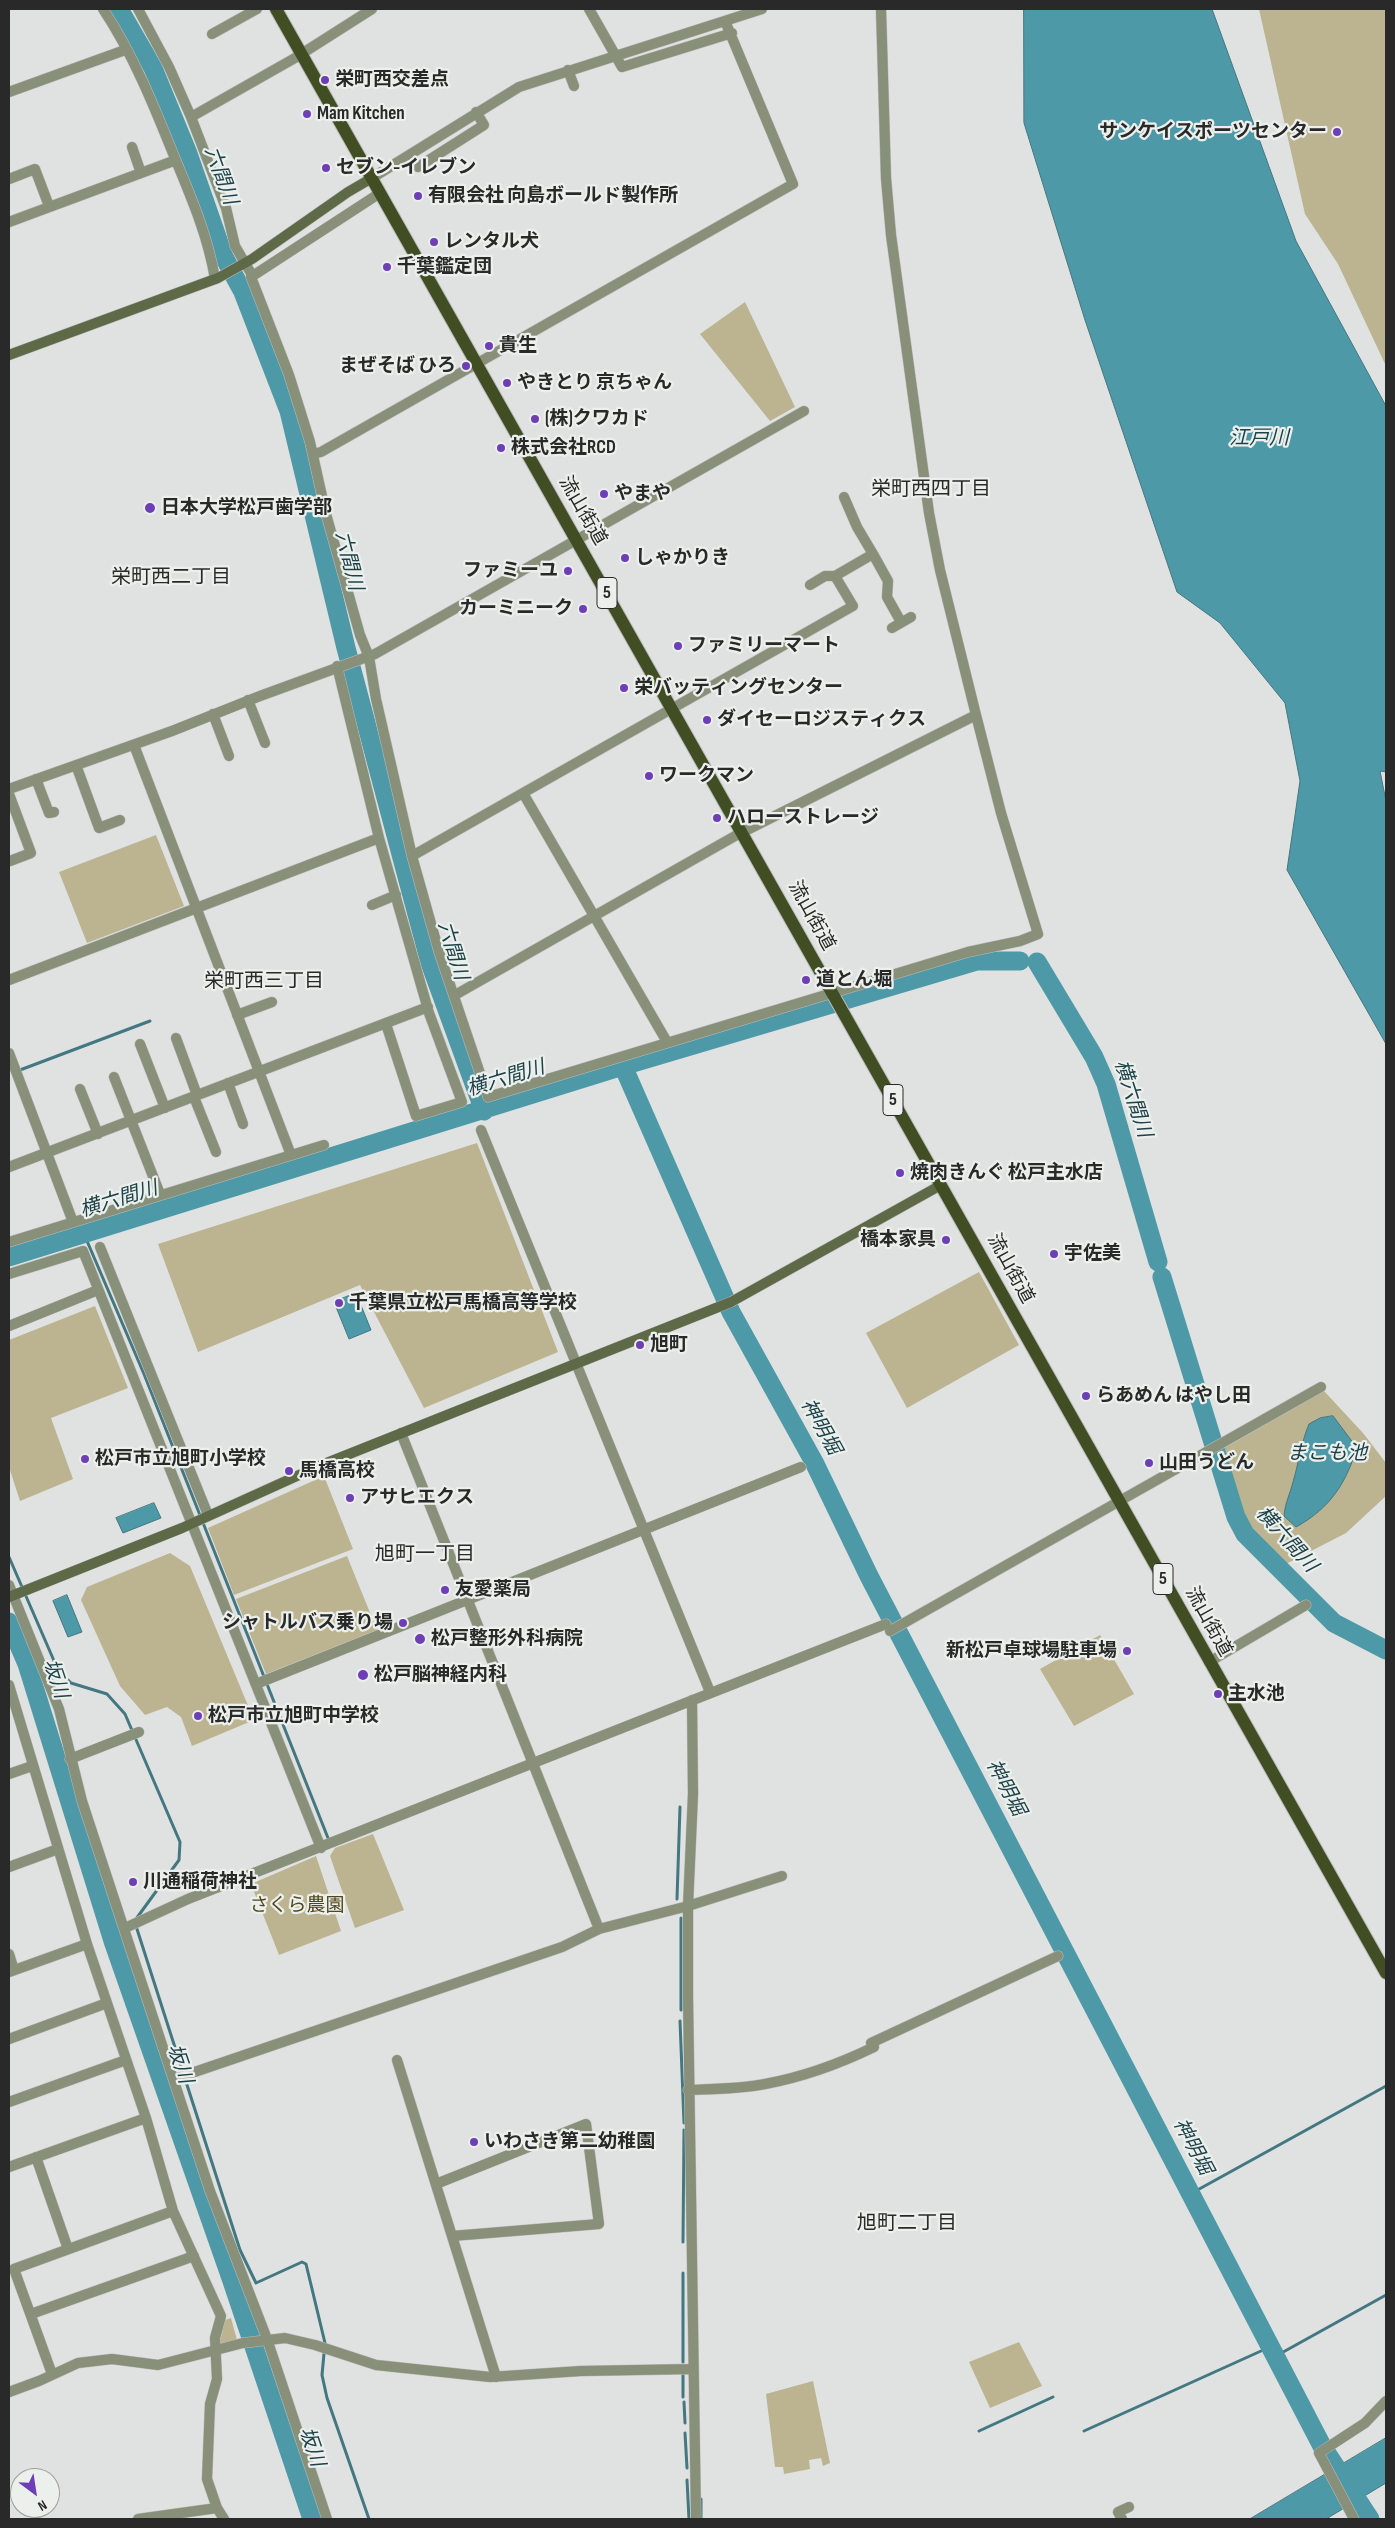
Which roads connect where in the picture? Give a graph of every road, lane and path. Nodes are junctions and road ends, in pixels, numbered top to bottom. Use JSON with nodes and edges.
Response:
{"nodes":[{"id":1,"x":103,"y":9,"type":"edge"},
{"id":2,"x":138,"y":9,"type":"edge"},
{"id":3,"x":256,"y":9,"type":"edge"},
{"id":4,"x":276,"y":9,"type":"edge"},
{"id":5,"x":372,"y":9,"type":"edge"},
{"id":6,"x":589,"y":9,"type":"edge"},
{"id":7,"x":762,"y":9,"type":"edge"},
{"id":8,"x":881,"y":9,"type":"edge"},
{"id":9,"x":725,"y":21,"type":"junction"},
{"id":10,"x":222,"y":29,"type":"junction"},
{"id":11,"x":732,"y":33,"type":"junction"},
{"id":12,"x":212,"y":34,"type":"dead end"},
{"id":13,"x":227,"y":39,"type":"dead end"},
{"id":14,"x":125,"y":50,"type":"junction"},
{"id":15,"x":302,"y":54,"type":"junction"},
{"id":16,"x":616,"y":56,"type":"junction"},
{"id":17,"x":568,"y":70,"type":"junction"},
{"id":18,"x":574,"y":86,"type":"dead end"},
{"id":19,"x":9,"y":92,"type":"edge"},
{"id":20,"x":476,"y":112,"type":"junction"},
{"id":21,"x":191,"y":117,"type":"junction"},
{"id":22,"x":132,"y":148,"type":"dead end"},
{"id":23,"x":176,"y":160,"type":"junction"},
{"id":24,"x":418,"y":166,"type":"dead end"},
{"id":25,"x":141,"y":173,"type":"junction"},
{"id":26,"x":9,"y":179,"type":"edge"},
{"id":27,"x":376,"y":186,"type":"junction"},
{"id":28,"x":49,"y":206,"type":"junction"},
{"id":29,"x":9,"y":222,"type":"edge"},
{"id":30,"x":243,"y":264,"type":"junction"},
{"id":31,"x":252,"y":276,"type":"junction"},
{"id":32,"x":218,"y":278,"type":"junction"},
{"id":33,"x":9,"y":356,"type":"edge"},
{"id":34,"x":478,"y":365,"type":"junction"},
{"id":35,"x":804,"y":411,"type":"dead end"},
{"id":36,"x":313,"y":454,"type":"junction"},
{"id":37,"x":844,"y":497,"type":"dead end"},
{"id":38,"x":577,"y":540,"type":"junction"},
{"id":39,"x":873,"y":554,"type":"junction"},
{"id":40,"x":835,"y":576,"type":"junction"},
{"id":41,"x":814,"y":579,"type":"dead end"},
{"id":42,"x":892,"y":628,"type":"dead end"},
{"id":43,"x":369,"y":656,"type":"junction"},
{"id":44,"x":338,"y":666,"type":"junction"},
{"id":45,"x":248,"y":700,"type":"junction"},
{"id":46,"x":672,"y":708,"type":"junction"},
{"id":47,"x":212,"y":714,"type":"junction"},
{"id":48,"x":976,"y":715,"type":"junction"},
{"id":49,"x":265,"y":743,"type":"dead end"},
{"id":50,"x":134,"y":745,"type":"junction"},
{"id":51,"x":229,"y":756,"type":"dead end"},
{"id":52,"x":76,"y":765,"type":"junction"},
{"id":53,"x":36,"y":778,"type":"junction"},
{"id":54,"x":9,"y":789,"type":"edge"},
{"id":55,"x":523,"y":793,"type":"junction"},
{"id":56,"x":9,"y":794,"type":"edge"},
{"id":57,"x":54,"y":812,"type":"dead end"},
{"id":58,"x":120,"y":820,"type":"dead end"},
{"id":59,"x":742,"y":833,"type":"junction"},
{"id":60,"x":379,"y":838,"type":"junction"},
{"id":61,"x":412,"y":856,"type":"junction"},
{"id":62,"x":10,"y":861,"type":"dead end"},
{"id":63,"x":396,"y":896,"type":"junction"},
{"id":64,"x":372,"y":905,"type":"dead end"},
{"id":65,"x":196,"y":909,"type":"junction"},
{"id":66,"x":594,"y":916,"type":"junction"},
{"id":67,"x":9,"y":980,"type":"edge"},
{"id":68,"x":834,"y":994,"type":"junction"},
{"id":69,"x":455,"y":995,"type":"junction"},
{"id":70,"x":272,"y":1002,"type":"dead end"},
{"id":71,"x":428,"y":1007,"type":"junction"},
{"id":72,"x":237,"y":1015,"type":"junction"},
{"id":73,"x":386,"y":1024,"type":"junction"},
{"id":74,"x":176,"y":1038,"type":"dead end"},
{"id":75,"x":667,"y":1042,"type":"junction"},
{"id":76,"x":140,"y":1044,"type":"dead end"},
{"id":77,"x":9,"y":1053,"type":"edge"},
{"id":78,"x":259,"y":1072,"type":"junction"},
{"id":79,"x":114,"y":1077,"type":"dead end"},
{"id":80,"x":228,"y":1083,"type":"junction"},
{"id":81,"x":80,"y":1089,"type":"dead end"},
{"id":82,"x":196,"y":1096,"type":"junction"},
{"id":83,"x":165,"y":1108,"type":"junction"},
{"id":84,"x":132,"y":1121,"type":"junction"},
{"id":85,"x":244,"y":1124,"type":"dead end"},
{"id":86,"x":481,"y":1130,"type":"dead end"},
{"id":87,"x":98,"y":1134,"type":"junction"},
{"id":88,"x":324,"y":1145,"type":"dead end"},
{"id":89,"x":216,"y":1152,"type":"dead end"},
{"id":90,"x":47,"y":1153,"type":"junction"},
{"id":91,"x":291,"y":1155,"type":"junction"},
{"id":92,"x":9,"y":1168,"type":"edge"},
{"id":93,"x":941,"y":1185,"type":"junction"},
{"id":94,"x":160,"y":1194,"type":"junction"},
{"id":95,"x":73,"y":1222,"type":"junction"},
{"id":96,"x":9,"y":1242,"type":"edge"},
{"id":97,"x":100,"y":1247,"type":"dead end"},
{"id":98,"x":9,"y":1274,"type":"edge"},
{"id":99,"x":98,"y":1290,"type":"junction"},
{"id":100,"x":9,"y":1326,"type":"edge"},
{"id":101,"x":142,"y":1350,"type":"junction"},
{"id":102,"x":126,"y":1356,"type":"junction"},
{"id":103,"x":575,"y":1363,"type":"junction"},
{"id":104,"x":1321,"y":1387,"type":"dead end"},
{"id":105,"x":401,"y":1433,"type":"junction"},
{"id":106,"x":802,"y":1467,"type":"dead end"},
{"id":107,"x":1120,"y":1502,"type":"junction"},
{"id":108,"x":208,"y":1515,"type":"junction"},
{"id":109,"x":192,"y":1523,"type":"junction"},
{"id":110,"x":643,"y":1530,"type":"junction"},
{"id":111,"x":9,"y":1585,"type":"edge"},
{"id":112,"x":11,"y":1596,"type":"edge"},
{"id":113,"x":468,"y":1599,"type":"junction"},
{"id":114,"x":1306,"y":1605,"type":"dead end"},
{"id":115,"x":1209,"y":1662,"type":"junction"},
{"id":116,"x":256,"y":1684,"type":"junction"},
{"id":117,"x":9,"y":1687,"type":"edge"},
{"id":118,"x":710,"y":1692,"type":"junction"},
{"id":119,"x":692,"y":1700,"type":"junction"},
{"id":120,"x":139,"y":1732,"type":"dead end"},
{"id":121,"x":70,"y":1759,"type":"junction"},
{"id":122,"x":534,"y":1763,"type":"junction"},
{"id":123,"x":32,"y":1766,"type":"junction"},
{"id":124,"x":9,"y":1774,"type":"edge"},
{"id":125,"x":321,"y":1848,"type":"junction"},
{"id":126,"x":58,"y":1849,"type":"junction"},
{"id":127,"x":9,"y":1867,"type":"edge"},
{"id":128,"x":782,"y":1876,"type":"dead end"},
{"id":129,"x":688,"y":1906,"type":"junction"},
{"id":130,"x":128,"y":1927,"type":"junction"},
{"id":131,"x":599,"y":1929,"type":"junction"},
{"id":132,"x":87,"y":1944,"type":"junction"},
{"id":133,"x":9,"y":1954,"type":"edge"},
{"id":134,"x":1058,"y":1956,"type":"dead end"},
{"id":135,"x":12,"y":1971,"type":"edge"},
{"id":136,"x":1386,"y":1973,"type":"edge"},
{"id":137,"x":107,"y":2003,"type":"junction"},
{"id":138,"x":9,"y":2039,"type":"edge"},
{"id":139,"x":126,"y":2060,"type":"junction"},
{"id":140,"x":397,"y":2060,"type":"dead end"},
{"id":141,"x":181,"y":2076,"type":"junction"},
{"id":142,"x":688,"y":2090,"type":"junction"},
{"id":143,"x":9,"y":2102,"type":"edge"},
{"id":144,"x":146,"y":2118,"type":"junction"},
{"id":145,"x":36,"y":2157,"type":"junction"},
{"id":146,"x":9,"y":2166,"type":"edge"},
{"id":147,"x":436,"y":2184,"type":"junction"},
{"id":148,"x":173,"y":2211,"type":"junction"},
{"id":149,"x":452,"y":2236,"type":"junction"},
{"id":150,"x":68,"y":2249,"type":"junction"},
{"id":151,"x":194,"y":2256,"type":"junction"},
{"id":152,"x":31,"y":2314,"type":"junction"},
{"id":153,"x":266,"y":2340,"type":"junction"},
{"id":154,"x":214,"y":2352,"type":"junction"},
{"id":155,"x":693,"y":2369,"type":"junction"},
{"id":156,"x":52,"y":2374,"type":"junction"},
{"id":157,"x":496,"y":2378,"type":"junction"},
{"id":158,"x":9,"y":2392,"type":"edge"},
{"id":159,"x":1386,"y":2402,"type":"edge"},
{"id":160,"x":1129,"y":2507,"type":"dead end"},
{"id":161,"x":217,"y":2508,"type":"junction"},
{"id":162,"x":1120,"y":2516,"type":"edge"},
{"id":163,"x":138,"y":2519,"type":"edge"},
{"id":164,"x":224,"y":2519,"type":"edge"},
{"id":165,"x":327,"y":2519,"type":"edge"},
{"id":166,"x":696,"y":2519,"type":"edge"},
{"id":167,"x":1354,"y":2519,"type":"edge"}],
"edges":[{"from":1,"to":14,"type":"street"},
{"from":2,"to":21,"type":"street"},
{"from":3,"to":10,"type":"street"},
{"from":4,"to":15,"type":"main road","name":"流山街道","number":"5"},
{"from":5,"to":15,"type":"street"},
{"from":6,"to":16,"type":"street"},
{"from":7,"to":9,"type":"street"},
{"from":8,"to":48,"type":"street"},
{"from":9,"to":11,"type":"street"},
{"from":9,"to":16,"type":"street"},
{"from":10,"to":12,"type":"street"},
{"from":10,"to":13,"type":"street"},
{"from":11,"to":16,"type":"street"},
{"from":11,"to":34,"type":"street"},
{"from":14,"to":19,"type":"street"},
{"from":14,"to":23,"type":"street"},
{"from":15,"to":21,"type":"street"},
{"from":15,"to":27,"type":"main road","name":"流山街道","number":"5"},
{"from":16,"to":17,"type":"street"},
{"from":17,"to":18,"type":"street"},
{"from":17,"to":20,"type":"street"},
{"from":20,"to":24,"type":"street"},
{"from":20,"to":27,"type":"street"},
{"from":21,"to":30,"type":"street"},
{"from":22,"to":25,"type":"street"},
{"from":23,"to":25,"type":"street"},
{"from":23,"to":32,"type":"street"},
{"from":25,"to":28,"type":"street"},
{"from":26,"to":28,"type":"street"},
{"from":27,"to":30,"type":"street"},
{"from":27,"to":31,"type":"street"},
{"from":27,"to":34,"type":"main road","name":"流山街道","number":"5"},
{"from":28,"to":29,"type":"street"},
{"from":30,"to":31,"type":"street"},
{"from":30,"to":32,"type":"street"},
{"from":31,"to":36,"type":"street"},
{"from":32,"to":33,"type":"street"},
{"from":34,"to":36,"type":"street"},
{"from":34,"to":38,"type":"main road","name":"流山街道","number":"5"},
{"from":35,"to":38,"type":"street"},
{"from":36,"to":43,"type":"street"},
{"from":37,"to":39,"type":"street"},
{"from":38,"to":43,"type":"street"},
{"from":38,"to":46,"type":"main road","name":"流山街道","number":"5"},
{"from":39,"to":40,"type":"street"},
{"from":39,"to":42,"type":"street"},
{"from":40,"to":41,"type":"street"},
{"from":40,"to":46,"type":"street"},
{"from":43,"to":44,"type":"street"},
{"from":43,"to":61,"type":"street"},
{"from":44,"to":45,"type":"street"},
{"from":44,"to":60,"type":"street"},
{"from":45,"to":47,"type":"street"},
{"from":45,"to":49,"type":"street"},
{"from":46,"to":55,"type":"street"},
{"from":46,"to":59,"type":"main road","name":"流山街道","number":"5"},
{"from":47,"to":50,"type":"street"},
{"from":47,"to":51,"type":"street"},
{"from":48,"to":59,"type":"street"},
{"from":48,"to":68,"type":"street"},
{"from":50,"to":52,"type":"street"},
{"from":50,"to":65,"type":"street"},
{"from":52,"to":53,"type":"street"},
{"from":52,"to":58,"type":"street"},
{"from":53,"to":54,"type":"street"},
{"from":53,"to":57,"type":"street"},
{"from":55,"to":61,"type":"street"},
{"from":55,"to":66,"type":"street"},
{"from":56,"to":62,"type":"street"},
{"from":59,"to":66,"type":"street"},
{"from":59,"to":68,"type":"main road","name":"流山街道","number":"5"},
{"from":60,"to":63,"type":"street"},
{"from":60,"to":65,"type":"street"},
{"from":61,"to":69,"type":"street"},
{"from":63,"to":64,"type":"street"},
{"from":63,"to":71,"type":"street"},
{"from":65,"to":67,"type":"street"},
{"from":65,"to":72,"type":"street"},
{"from":66,"to":69,"type":"street"},
{"from":66,"to":75,"type":"street"},
{"from":68,"to":75,"type":"street"},
{"from":68,"to":93,"type":"main road","name":"流山街道","number":"5"},
{"from":69,"to":75,"type":"street"},
{"from":70,"to":72,"type":"street"},
{"from":71,"to":73,"type":"street"},
{"from":71,"to":73,"type":"street"},
{"from":72,"to":78,"type":"street"},
{"from":73,"to":78,"type":"street"},
{"from":74,"to":82,"type":"street"},
{"from":76,"to":83,"type":"street"},
{"from":77,"to":90,"type":"street"},
{"from":78,"to":80,"type":"street"},
{"from":78,"to":91,"type":"street"},
{"from":79,"to":84,"type":"street"},
{"from":80,"to":82,"type":"street"},
{"from":80,"to":85,"type":"street"},
{"from":81,"to":87,"type":"street"},
{"from":82,"to":83,"type":"street"},
{"from":82,"to":89,"type":"street"},
{"from":83,"to":84,"type":"street"},
{"from":84,"to":87,"type":"street"},
{"from":84,"to":94,"type":"street"},
{"from":86,"to":103,"type":"street"},
{"from":87,"to":90,"type":"street"},
{"from":88,"to":91,"type":"street"},
{"from":90,"to":92,"type":"street"},
{"from":90,"to":95,"type":"street"},
{"from":91,"to":94,"type":"street"},
{"from":93,"to":103,"type":"street"},
{"from":93,"to":107,"type":"main road","name":"流山街道","number":"5"},
{"from":94,"to":95,"type":"street"},
{"from":95,"to":96,"type":"street"},
{"from":97,"to":101,"type":"street"},
{"from":98,"to":99,"type":"street"},
{"from":99,"to":100,"type":"street"},
{"from":99,"to":102,"type":"street"},
{"from":101,"to":102,"type":"street"},
{"from":101,"to":108,"type":"street"},
{"from":102,"to":109,"type":"street"},
{"from":103,"to":105,"type":"street"},
{"from":103,"to":110,"type":"street"},
{"from":104,"to":107,"type":"street"},
{"from":105,"to":108,"type":"street"},
{"from":105,"to":113,"type":"street"},
{"from":106,"to":110,"type":"street"},
{"from":107,"to":115,"type":"main road","name":"流山街道","number":"5"},
{"from":107,"to":118,"type":"street"},
{"from":108,"to":109,"type":"street"},
{"from":109,"to":112,"type":"street"},
{"from":109,"to":116,"type":"street"},
{"from":110,"to":113,"type":"street"},
{"from":110,"to":118,"type":"street"},
{"from":111,"to":112,"type":"street"},
{"from":112,"to":121,"type":"street"},
{"from":113,"to":116,"type":"street"},
{"from":113,"to":122,"type":"street"},
{"from":114,"to":115,"type":"street"},
{"from":115,"to":136,"type":"main road","name":"流山街道","number":"5"},
{"from":116,"to":125,"type":"street"},
{"from":117,"to":123,"type":"street"},
{"from":118,"to":119,"type":"street"},
{"from":119,"to":122,"type":"street"},
{"from":119,"to":129,"type":"street"},
{"from":120,"to":121,"type":"street"},
{"from":121,"to":130,"type":"street"},
{"from":122,"to":125,"type":"street"},
{"from":122,"to":131,"type":"street"},
{"from":123,"to":124,"type":"street"},
{"from":123,"to":126,"type":"street"},
{"from":125,"to":130,"type":"street"},
{"from":126,"to":127,"type":"street"},
{"from":126,"to":132,"type":"street"},
{"from":128,"to":129,"type":"street"},
{"from":129,"to":131,"type":"street"},
{"from":129,"to":142,"type":"street"},
{"from":130,"to":141,"type":"street"},
{"from":131,"to":141,"type":"street"},
{"from":132,"to":135,"type":"street"},
{"from":132,"to":137,"type":"street"},
{"from":133,"to":135,"type":"street"},
{"from":134,"to":142,"type":"street"},
{"from":137,"to":138,"type":"street"},
{"from":137,"to":139,"type":"street"},
{"from":139,"to":143,"type":"street"},
{"from":139,"to":144,"type":"street"},
{"from":140,"to":147,"type":"street"},
{"from":141,"to":153,"type":"street"},
{"from":142,"to":155,"type":"street"},
{"from":144,"to":145,"type":"street"},
{"from":144,"to":148,"type":"street"},
{"from":145,"to":146,"type":"street"},
{"from":145,"to":150,"type":"street"},
{"from":147,"to":149,"type":"street"},
{"from":147,"to":149,"type":"street"},
{"from":148,"to":150,"type":"street"},
{"from":148,"to":151,"type":"street"},
{"from":149,"to":157,"type":"street"},
{"from":150,"to":152,"type":"street"},
{"from":151,"to":152,"type":"street"},
{"from":151,"to":154,"type":"street"},
{"from":152,"to":156,"type":"street"},
{"from":153,"to":154,"type":"street"},
{"from":153,"to":157,"type":"street"},
{"from":153,"to":165,"type":"street"},
{"from":154,"to":156,"type":"street"},
{"from":154,"to":161,"type":"street"},
{"from":155,"to":157,"type":"street"},
{"from":155,"to":166,"type":"street"},
{"from":156,"to":158,"type":"street"},
{"from":159,"to":167,"type":"street"},
{"from":160,"to":162,"type":"street"},
{"from":161,"to":163,"type":"street"},
{"from":161,"to":164,"type":"street"}]}
